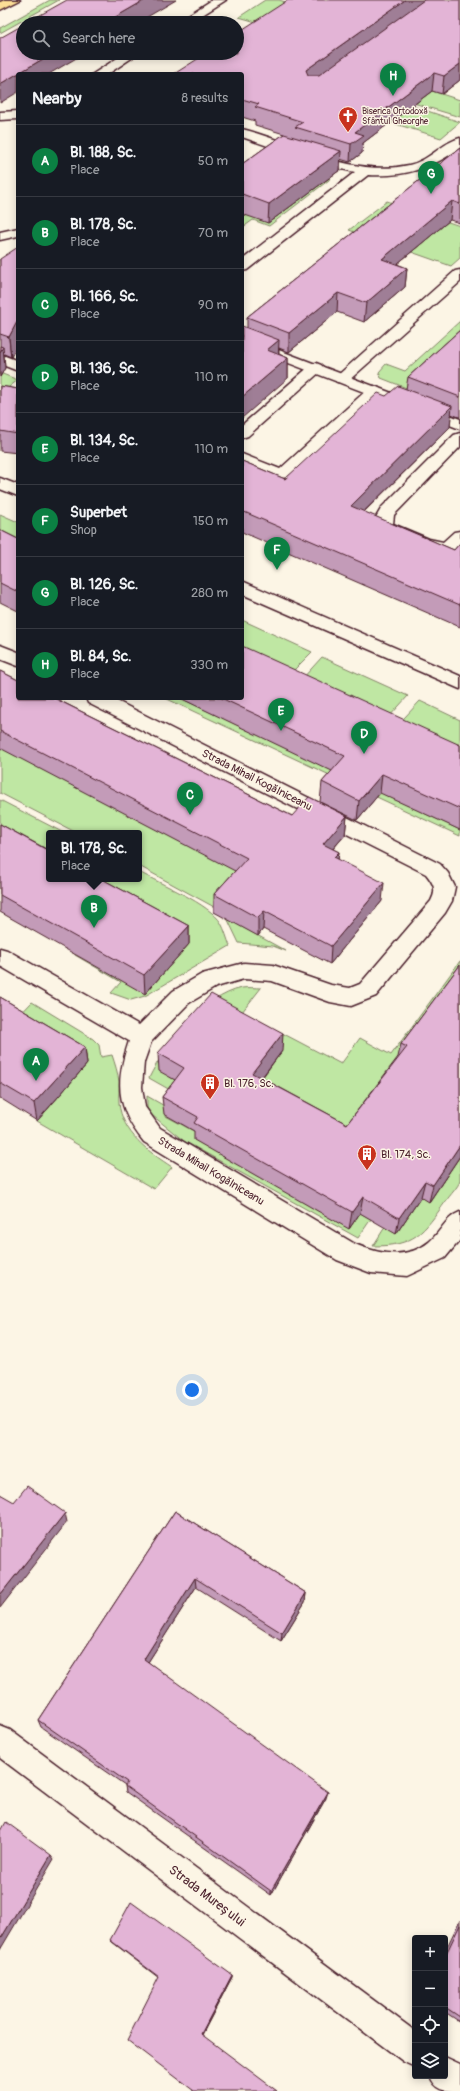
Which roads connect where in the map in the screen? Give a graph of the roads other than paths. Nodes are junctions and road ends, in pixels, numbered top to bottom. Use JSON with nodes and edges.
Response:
{"nodes":[{"id":1,"x":14,"y":0,"type":"edge"},
{"id":2,"x":220,"y":0,"type":"edge"},
{"id":3,"x":0,"y":7,"type":"edge"},
{"id":4,"x":194,"y":16,"type":"edge"},
{"id":5,"x":121,"y":60,"type":"edge"},
{"id":6,"x":101,"y":72,"type":"edge"},
{"id":7,"x":16,"y":115,"type":"edge"},
{"id":8,"x":0,"y":116,"type":"edge"},
{"id":9,"x":244,"y":134,"type":"edge"},
{"id":10,"x":460,"y":142,"type":"edge"},
{"id":11,"x":366,"y":170,"type":"junction"},
{"id":12,"x":16,"y":232,"type":"edge"},
{"id":13,"x":0,"y":236,"type":"edge"},
{"id":14,"x":244,"y":265,"type":"edge"},
{"id":15,"x":460,"y":274,"type":"edge"},
{"id":16,"x":244,"y":341,"type":"edge"},
{"id":17,"x":0,"y":359,"type":"edge"},
{"id":18,"x":16,"y":365,"type":"edge"},
{"id":19,"x":316,"y":368,"type":"junction"},
{"id":20,"x":342,"y":379,"type":"junction"},
{"id":21,"x":374,"y":391,"type":"junction"},
{"id":22,"x":460,"y":424,"type":"edge"},
{"id":23,"x":244,"y":432,"type":"edge"},
{"id":24,"x":460,"y":438,"type":"edge"},
{"id":25,"x":244,"y":460,"type":"edge"},
{"id":26,"x":0,"y":483,"type":"edge"},
{"id":27,"x":16,"y":489,"type":"edge"},
{"id":28,"x":460,"y":536,"type":"edge"},
{"id":29,"x":244,"y":588,"type":"edge"},
{"id":30,"x":0,"y":651,"type":"edge"},
{"id":31,"x":16,"y":659,"type":"edge"},
{"id":32,"x":460,"y":683,"type":"edge"},
{"id":33,"x":99,"y":700,"type":"edge"},
{"id":34,"x":0,"y":956,"type":"edge"},
{"id":35,"x":141,"y":1037,"type":"junction"},
{"id":36,"x":460,"y":1223,"type":"edge"},
{"id":37,"x":0,"y":1740,"type":"edge"},
{"id":38,"x":412,"y":2049,"type":"edge"},
{"id":39,"x":448,"y":2075,"type":"edge"},
{"id":40,"x":460,"y":2083,"type":"edge"}],
"edges":[{"from":1,"to":3,"type":"main road"},
{"from":2,"to":4,"type":"street"},
{"from":5,"to":6,"type":"street"},
{"from":7,"to":8,"type":"street"},
{"from":9,"to":11,"type":"street"},
{"from":10,"to":11,"type":"street"},
{"from":11,"to":14,"type":"street"},
{"from":12,"to":13,"type":"street"},
{"from":15,"to":20,"type":"street"},
{"from":16,"to":19,"type":"street"},
{"from":17,"to":18,"type":"street"},
{"from":19,"to":20,"type":"street"},
{"from":19,"to":23,"type":"street"},
{"from":20,"to":21,"type":"street"},
{"from":21,"to":22,"type":"street"},
{"from":21,"to":25,"type":"street"},
{"from":24,"to":28,"type":"street"},
{"from":26,"to":27,"type":"street"},
{"from":29,"to":32,"type":"street"},
{"from":30,"to":31,"type":"street"},
{"from":33,"to":35,"type":"street","name":"Strada Mihail Kogălniceanu"},
{"from":34,"to":35,"type":"street"},
{"from":35,"to":36,"type":"street","name":"Strada Mihail Kogălniceanu"},
{"from":37,"to":38,"type":"street","name":"Strada Mureșului"},
{"from":39,"to":40,"type":"street"}]}
